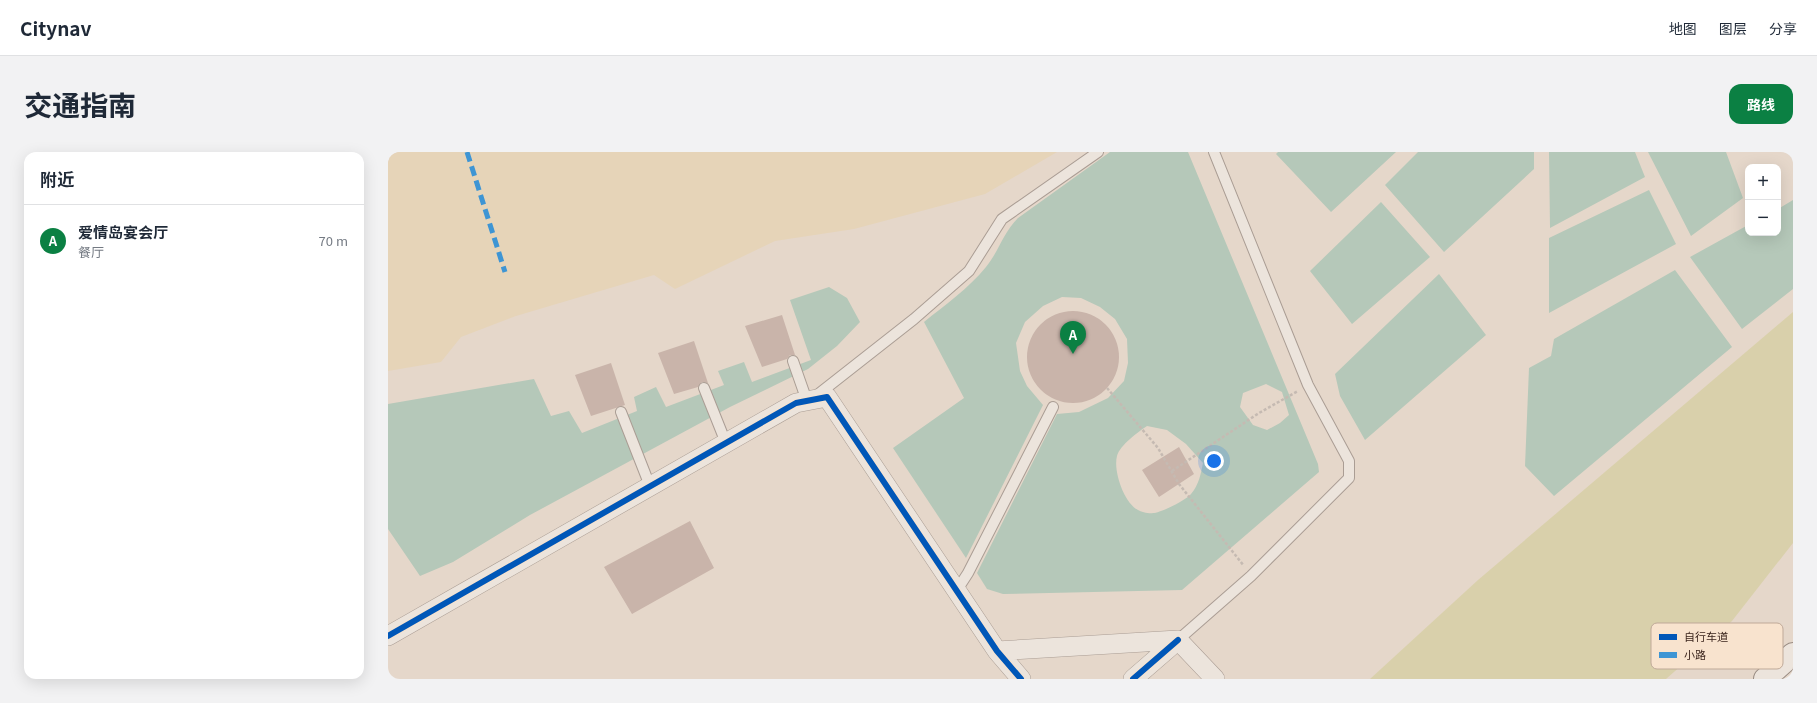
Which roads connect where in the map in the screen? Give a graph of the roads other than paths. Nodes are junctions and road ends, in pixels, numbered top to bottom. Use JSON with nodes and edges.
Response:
{"nodes":[{"id":1,"x":1098,"y":152,"type":"edge"},
{"id":2,"x":1214,"y":152,"type":"edge"},
{"id":3,"x":793,"y":361,"type":"dead end"},
{"id":4,"x":704,"y":388,"type":"dead end"},
{"id":5,"x":810,"y":400,"type":"junction"},
{"id":6,"x":1052,"y":407,"type":"dead end"},
{"id":7,"x":621,"y":412,"type":"dead end"},
{"id":8,"x":726,"y":443,"type":"junction"},
{"id":9,"x":650,"y":486,"type":"junction"},
{"id":10,"x":957,"y":590,"type":"junction"},
{"id":11,"x":388,"y":636,"type":"edge"},
{"id":12,"x":1178,"y":640,"type":"junction"},
{"id":13,"x":997,"y":651,"type":"junction"},
{"id":14,"x":1793,"y":654,"type":"edge"},
{"id":15,"x":1783,"y":663,"type":"edge"},
{"id":16,"x":1776,"y":669,"type":"edge"},
{"id":17,"x":1021,"y":679,"type":"edge"},
{"id":18,"x":1133,"y":679,"type":"edge"},
{"id":19,"x":1215,"y":679,"type":"edge"},
{"id":20,"x":1765,"y":679,"type":"edge"}],
"edges":[{"from":1,"to":5,"type":"lane"},
{"from":2,"to":12,"type":"lane"},
{"from":3,"to":5,"type":"lane"},
{"from":4,"to":8,"type":"lane"},
{"from":5,"to":8,"type":"street"},
{"from":5,"to":10,"type":"street"},
{"from":6,"to":10,"type":"lane"},
{"from":7,"to":9,"type":"lane"},
{"from":8,"to":9,"type":"street"},
{"from":9,"to":11,"type":"street"},
{"from":10,"to":13,"type":"street"},
{"from":12,"to":13,"type":"street"},
{"from":12,"to":18,"type":"street"},
{"from":12,"to":19,"type":"street"},
{"from":13,"to":17,"type":"street"},
{"from":14,"to":15,"type":"main road"},
{"from":16,"to":20,"type":"main road"}]}
